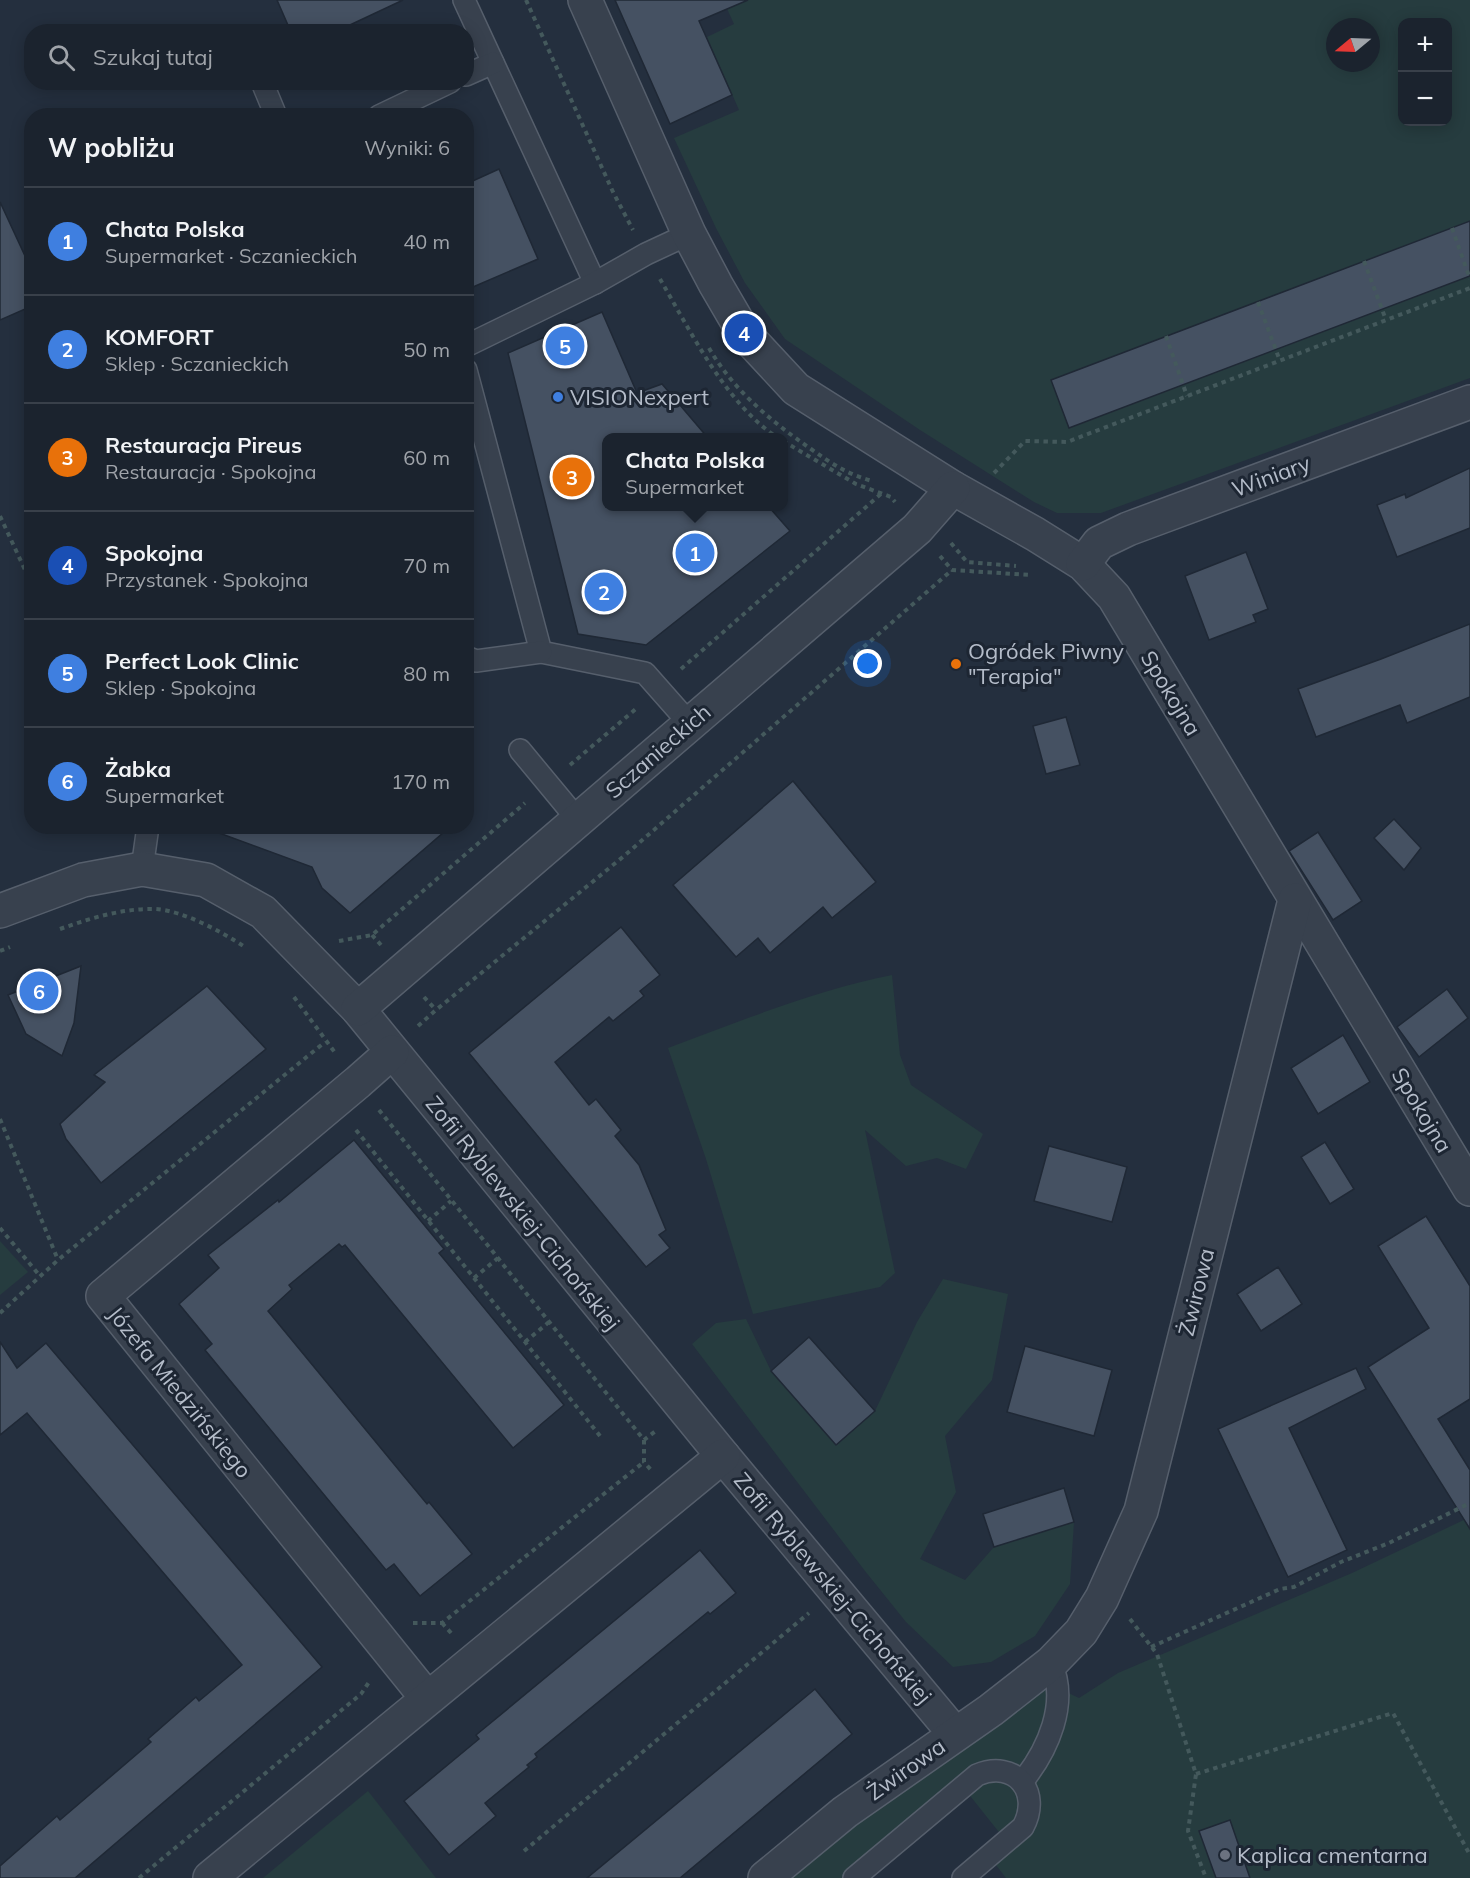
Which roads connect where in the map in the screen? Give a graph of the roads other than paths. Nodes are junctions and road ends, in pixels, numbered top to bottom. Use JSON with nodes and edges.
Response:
{"nodes":[{"id":1,"x":464,"y":0,"type":"edge"},
{"id":2,"x":585,"y":0,"type":"edge"},
{"id":3,"x":493,"y":63,"type":"junction"},
{"id":4,"x":474,"y":71,"type":"edge"},
{"id":5,"x":265,"y":90,"type":"edge"},
{"id":6,"x":433,"y":90,"type":"edge"},
{"id":7,"x":273,"y":108,"type":"edge"},
{"id":8,"x":396,"y":108,"type":"edge"},
{"id":9,"x":689,"y":234,"type":"junction"},
{"id":10,"x":595,"y":283,"type":"junction"},
{"id":11,"x":474,"y":342,"type":"edge"},
{"id":12,"x":474,"y":400,"type":"edge"},
{"id":13,"x":1470,"y":402,"type":"edge"},
{"id":14,"x":966,"y":495,"type":"junction"},
{"id":15,"x":1083,"y":564,"type":"junction"},
{"id":16,"x":541,"y":652,"type":"junction"},
{"id":17,"x":474,"y":660,"type":"edge"},
{"id":18,"x":690,"y":724,"type":"junction"},
{"id":19,"x":520,"y":750,"type":"dead end"},
{"id":20,"x":578,"y":820,"type":"junction"},
{"id":21,"x":147,"y":834,"type":"edge"},
{"id":22,"x":141,"y":869,"type":"junction"},
{"id":23,"x":1295,"y":900,"type":"junction"},
{"id":24,"x":0,"y":911,"type":"edge"},
{"id":25,"x":358,"y":1009,"type":"junction"},
{"id":26,"x":392,"y":1052,"type":"junction"},
{"id":27,"x":1470,"y":1189,"type":"edge"},
{"id":28,"x":723,"y":1456,"type":"junction"},
{"id":29,"x":1050,"y":1663,"type":"junction"},
{"id":30,"x":427,"y":1698,"type":"junction"},
{"id":31,"x":955,"y":1734,"type":"junction"},
{"id":32,"x":1022,"y":1782,"type":"junction"},
{"id":33,"x":210,"y":1878,"type":"edge"},
{"id":34,"x":765,"y":1878,"type":"edge"},
{"id":35,"x":854,"y":1878,"type":"edge"},
{"id":36,"x":963,"y":1878,"type":"edge"}],
"edges":[{"from":1,"to":3,"type":"lane"},
{"from":2,"to":9,"type":"street","name":"Spokojna"},
{"from":3,"to":4,"type":"lane"},
{"from":3,"to":10,"type":"lane"},
{"from":5,"to":7,"type":"lane"},
{"from":6,"to":8,"type":"lane"},
{"from":9,"to":10,"type":"lane"},
{"from":9,"to":14,"type":"street","name":"Spokojna"},
{"from":10,"to":11,"type":"lane"},
{"from":12,"to":16,"type":"lane"},
{"from":13,"to":15,"type":"street","name":"Winiary"},
{"from":14,"to":15,"type":"street","name":"Spokojna"},
{"from":14,"to":18,"type":"street","name":"Sczanieckich"},
{"from":15,"to":23,"type":"street","name":"Spokojna"},
{"from":16,"to":17,"type":"lane"},
{"from":16,"to":18,"type":"lane"},
{"from":18,"to":20,"type":"street","name":"Sczanieckich"},
{"from":19,"to":20,"type":"lane"},
{"from":20,"to":25,"type":"street","name":"Sczanieckich"},
{"from":21,"to":22,"type":"lane"},
{"from":22,"to":24,"type":"street","name":"Zofii Ryblewskiej-Cichońskiej"},
{"from":22,"to":25,"type":"street","name":"Zofii Ryblewskiej-Cichońskiej"},
{"from":23,"to":27,"type":"street","name":"Spokojna"},
{"from":23,"to":29,"type":"street","name":"Żwirowa"},
{"from":25,"to":26,"type":"street","name":"Zofii Ryblewskiej-Cichońskiej"},
{"from":26,"to":28,"type":"street","name":"Zofii Ryblewskiej-Cichońskiej"},
{"from":26,"to":30,"type":"street","name":"Józefa Miedzińskiego"},
{"from":28,"to":30,"type":"street"},
{"from":28,"to":31,"type":"street","name":"Zofii Ryblewskiej-Cichońskiej"},
{"from":29,"to":31,"type":"street","name":"Żwirowa"},
{"from":29,"to":32,"type":"lane"},
{"from":30,"to":33,"type":"street"},
{"from":31,"to":34,"type":"street","name":"Żwirowa"},
{"from":32,"to":35,"type":"lane","name":"Żwirowa"},
{"from":32,"to":36,"type":"lane"}]}
